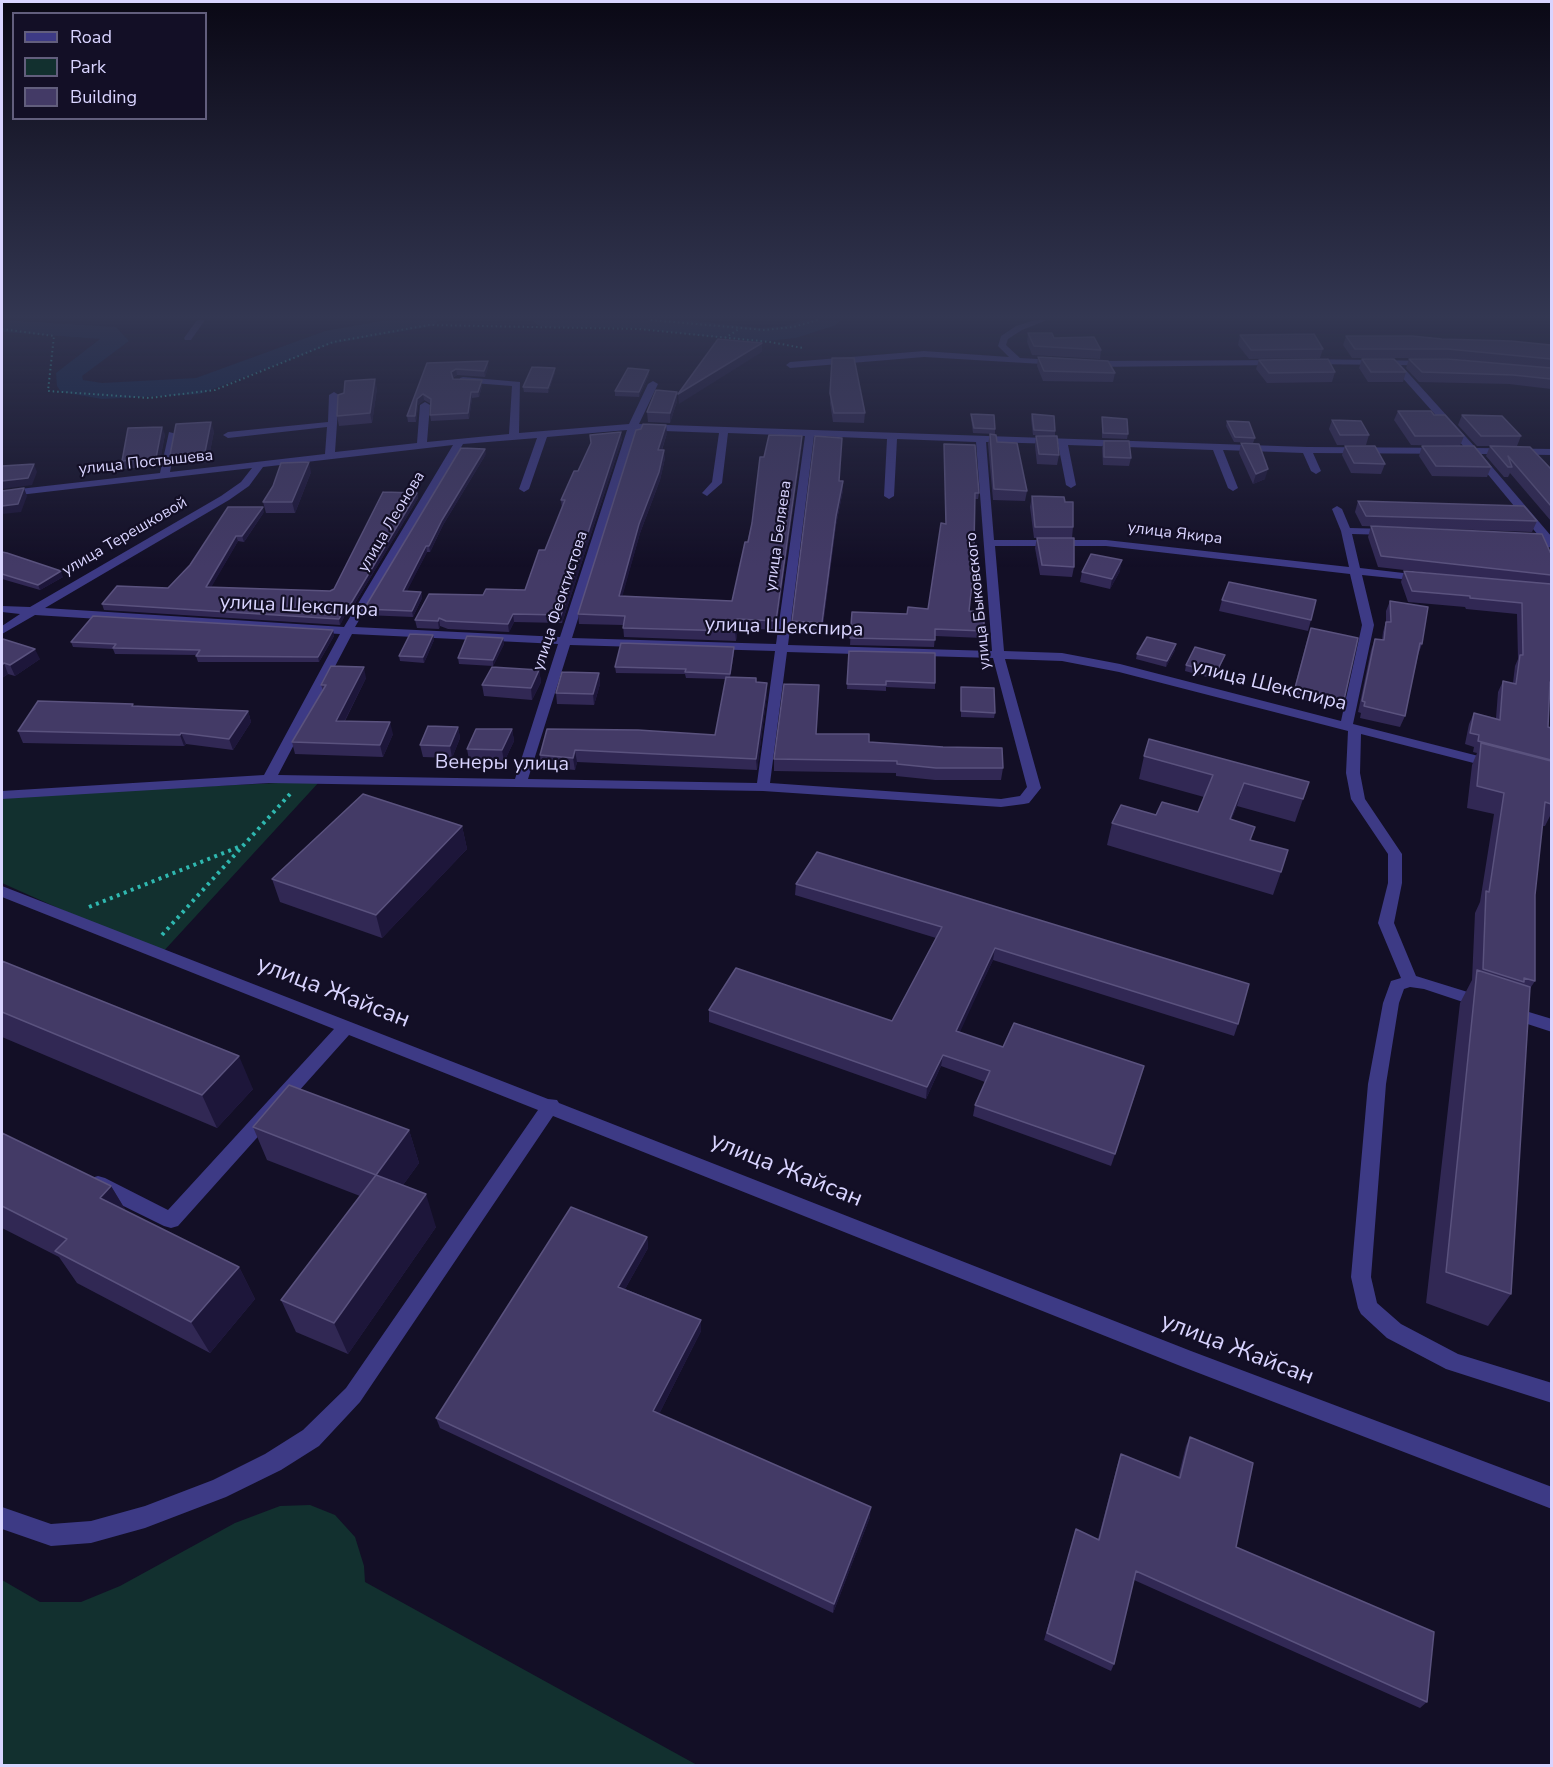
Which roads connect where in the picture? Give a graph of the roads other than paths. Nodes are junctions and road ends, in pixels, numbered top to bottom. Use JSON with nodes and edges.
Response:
{"nodes":[{"id":1,"x":334,"y":402,"type":"edge"},
{"id":2,"x":516,"y":402,"type":"edge"},
{"id":3,"x":644,"y":402,"type":"edge"},
{"id":4,"x":1430,"y":402,"type":"edge"},
{"id":5,"x":425,"y":405,"type":"edge"},
{"id":6,"x":333,"y":424,"type":"junction"},
{"id":7,"x":633,"y":427,"type":"junction"},
{"id":8,"x":724,"y":429,"type":"junction"},
{"id":9,"x":810,"y":433,"type":"junction"},
{"id":10,"x":172,"y":434,"type":"edge"},
{"id":11,"x":543,"y":434,"type":"junction"},
{"id":12,"x":228,"y":435,"type":"dead end"},
{"id":13,"x":892,"y":435,"type":"junction"},
{"id":14,"x":514,"y":436,"type":"junction"},
{"id":15,"x":981,"y":438,"type":"junction"},
{"id":16,"x":460,"y":441,"type":"junction"},
{"id":17,"x":1062,"y":441,"type":"junction"},
{"id":18,"x":422,"y":446,"type":"junction"},
{"id":19,"x":1217,"y":447,"type":"junction"},
{"id":20,"x":1307,"y":450,"type":"junction"},
{"id":21,"x":1551,"y":452,"type":"edge"},
{"id":22,"x":1475,"y":453,"type":"junction"},
{"id":23,"x":330,"y":457,"type":"junction"},
{"id":24,"x":259,"y":465,"type":"junction"},
{"id":25,"x":1316,"y":471,"type":"dead end"},
{"id":26,"x":164,"y":476,"type":"junction"},
{"id":27,"x":1071,"y":485,"type":"dead end"},
{"id":28,"x":1233,"y":488,"type":"dead end"},
{"id":29,"x":524,"y":489,"type":"dead end"},
{"id":30,"x":707,"y":493,"type":"dead end"},
{"id":31,"x":2,"y":494,"type":"edge"},
{"id":32,"x":889,"y":496,"type":"dead end"},
{"id":33,"x":1337,"y":509,"type":"dead end"},
{"id":34,"x":1346,"y":531,"type":"junction"},
{"id":35,"x":1405,"y":533,"type":"edge"},
{"id":36,"x":1544,"y":541,"type":"edge"},
{"id":37,"x":988,"y":543,"type":"junction"},
{"id":38,"x":1358,"y":572,"type":"junction"},
{"id":39,"x":1437,"y":580,"type":"edge"},
{"id":40,"x":2,"y":609,"type":"edge"},
{"id":41,"x":35,"y":610,"type":"junction"},
{"id":42,"x":348,"y":630,"type":"junction"},
{"id":43,"x":2,"y":631,"type":"edge"},
{"id":44,"x":566,"y":641,"type":"junction"},
{"id":45,"x":780,"y":647,"type":"junction"},
{"id":46,"x":998,"y":654,"type":"junction"},
{"id":47,"x":1350,"y":727,"type":"junction"},
{"id":48,"x":1505,"y":767,"type":"edge"},
{"id":49,"x":269,"y":779,"type":"junction"},
{"id":50,"x":520,"y":784,"type":"junction"},
{"id":51,"x":764,"y":787,"type":"junction"},
{"id":52,"x":2,"y":795,"type":"edge"},
{"id":53,"x":1001,"y":803,"type":"joint"},
{"id":54,"x":2,"y":891,"type":"edge"},
{"id":55,"x":1410,"y":981,"type":"junction"},
{"id":56,"x":347,"y":1026,"type":"junction"},
{"id":57,"x":1551,"y":1026,"type":"edge"},
{"id":58,"x":551,"y":1105,"type":"junction"},
{"id":59,"x":86,"y":1178,"type":"edge"},
{"id":60,"x":1551,"y":1393,"type":"edge"},
{"id":61,"x":1551,"y":1498,"type":"edge"},
{"id":62,"x":2,"y":1518,"type":"edge"}],
"edges":[{"from":1,"to":6,"type":"street"},
{"from":2,"to":14,"type":"street"},
{"from":3,"to":7,"type":"street","name":"улица Феоктистова"},
{"from":4,"to":22,"type":"street"},
{"from":5,"to":18,"type":"street"},
{"from":6,"to":12,"type":"street"},
{"from":6,"to":23,"type":"street"},
{"from":7,"to":8,"type":"street","name":"улица Постышева"},
{"from":7,"to":11,"type":"street","name":"улица Постышева"},
{"from":7,"to":44,"type":"street","name":"улица Феоктистова"},
{"from":8,"to":9,"type":"street","name":"улица Постышева"},
{"from":8,"to":30,"type":"street"},
{"from":9,"to":13,"type":"street","name":"улица Постышева"},
{"from":9,"to":45,"type":"street","name":"улица Беляева"},
{"from":10,"to":26,"type":"street"},
{"from":11,"to":14,"type":"street","name":"улица Постышева"},
{"from":11,"to":29,"type":"street"},
{"from":13,"to":15,"type":"street","name":"улица Постышева"},
{"from":13,"to":32,"type":"street"},
{"from":14,"to":16,"type":"street","name":"улица Постышева"},
{"from":15,"to":17,"type":"street","name":"улица Постышева"},
{"from":15,"to":37,"type":"street","name":"улица Быковского"},
{"from":16,"to":18,"type":"street","name":"улица Постышева"},
{"from":16,"to":42,"type":"street","name":"улица Леонова"},
{"from":17,"to":19,"type":"street","name":"улица Постышева"},
{"from":17,"to":27,"type":"street"},
{"from":18,"to":23,"type":"street","name":"улица Постышева"},
{"from":19,"to":20,"type":"street","name":"улица Постышева"},
{"from":19,"to":28,"type":"street"},
{"from":20,"to":22,"type":"street","name":"улица Постышева"},
{"from":20,"to":25,"type":"street"},
{"from":21,"to":22,"type":"street","name":"улица Постышева"},
{"from":22,"to":36,"type":"street"},
{"from":23,"to":24,"type":"street","name":"улица Постышева"},
{"from":24,"to":26,"type":"street","name":"улица Постышева"},
{"from":24,"to":41,"type":"street","name":"улица Терешковой"},
{"from":26,"to":31,"type":"street","name":"улица Постышева"},
{"from":33,"to":34,"type":"street"},
{"from":34,"to":35,"type":"street"},
{"from":34,"to":38,"type":"street"},
{"from":37,"to":38,"type":"street","name":"улица Якира"},
{"from":37,"to":46,"type":"street","name":"улица Быковского"},
{"from":38,"to":39,"type":"street","name":"улица Якира"},
{"from":38,"to":47,"type":"street"},
{"from":40,"to":41,"type":"street","name":"улица Шекспира"},
{"from":41,"to":42,"type":"street","name":"улица Шекспира"},
{"from":41,"to":43,"type":"street","name":"улица Терешковой"},
{"from":42,"to":44,"type":"street","name":"улица Шекспира"},
{"from":42,"to":49,"type":"street","name":"улица Леонова"},
{"from":44,"to":45,"type":"street","name":"улица Шекспира"},
{"from":44,"to":50,"type":"street","name":"улица Феоктистова"},
{"from":45,"to":46,"type":"street","name":"улица Шекспира"},
{"from":45,"to":51,"type":"street","name":"улица Беляева"},
{"from":46,"to":47,"type":"street","name":"улица Шекспира"},
{"from":46,"to":53,"type":"street","name":"улица Быковского"},
{"from":47,"to":48,"type":"street","name":"улица Шекспира"},
{"from":47,"to":55,"type":"street"},
{"from":49,"to":50,"type":"street","name":"Венеры улица"},
{"from":49,"to":52,"type":"street","name":"Венеры улица"},
{"from":50,"to":51,"type":"street","name":"Венеры улица"},
{"from":51,"to":53,"type":"street","name":"Венеры улица"},
{"from":54,"to":56,"type":"street","name":"улица Жайсан"},
{"from":55,"to":57,"type":"street"},
{"from":55,"to":60,"type":"street"},
{"from":56,"to":58,"type":"street","name":"улица Жайсан"},
{"from":56,"to":59,"type":"street"},
{"from":58,"to":61,"type":"street","name":"улица Жайсан"},
{"from":58,"to":62,"type":"street"}]}
